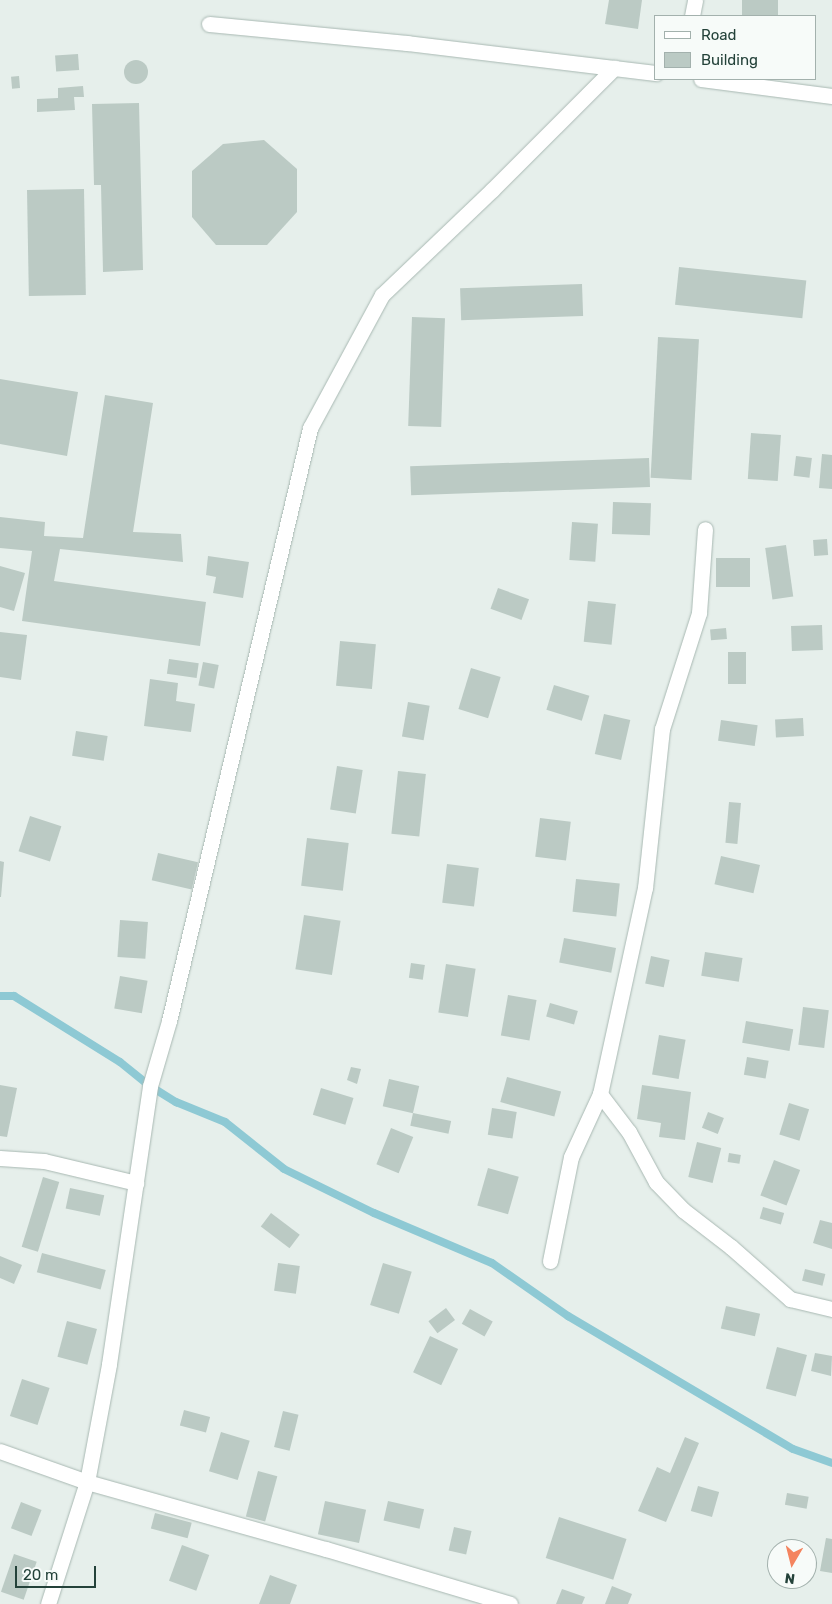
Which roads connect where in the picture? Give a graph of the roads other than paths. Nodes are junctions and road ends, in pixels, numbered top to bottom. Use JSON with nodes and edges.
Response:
{"nodes":[{"id":1,"x":695,"y":0,"type":"edge"},
{"id":2,"x":692,"y":15,"type":"edge"},
{"id":3,"x":209,"y":24,"type":"dead end"},
{"id":4,"x":614,"y":68,"type":"junction"},
{"id":5,"x":654,"y":73,"type":"edge"},
{"id":6,"x":709,"y":80,"type":"edge"},
{"id":7,"x":832,"y":96,"type":"edge"},
{"id":8,"x":705,"y":529,"type":"dead end"},
{"id":9,"x":600,"y":1094,"type":"junction"},
{"id":10,"x":0,"y":1158,"type":"edge"},
{"id":11,"x":136,"y":1183,"type":"junction"},
{"id":12,"x":550,"y":1261,"type":"dead end"},
{"id":13,"x":832,"y":1309,"type":"edge"},
{"id":14,"x":0,"y":1451,"type":"edge"},
{"id":15,"x":87,"y":1482,"type":"junction"},
{"id":16,"x":48,"y":1604,"type":"edge"},
{"id":17,"x":510,"y":1604,"type":"edge"}],
"edges":[{"from":1,"to":2,"type":"street"},
{"from":3,"to":4,"type":"street"},
{"from":4,"to":5,"type":"street"},
{"from":4,"to":11,"type":"street"},
{"from":6,"to":7,"type":"street"},
{"from":8,"to":9,"type":"street"},
{"from":9,"to":12,"type":"street"},
{"from":9,"to":13,"type":"street"},
{"from":10,"to":11,"type":"street"},
{"from":11,"to":15,"type":"street"},
{"from":14,"to":15,"type":"street"},
{"from":15,"to":16,"type":"street"},
{"from":15,"to":17,"type":"street"}]}
